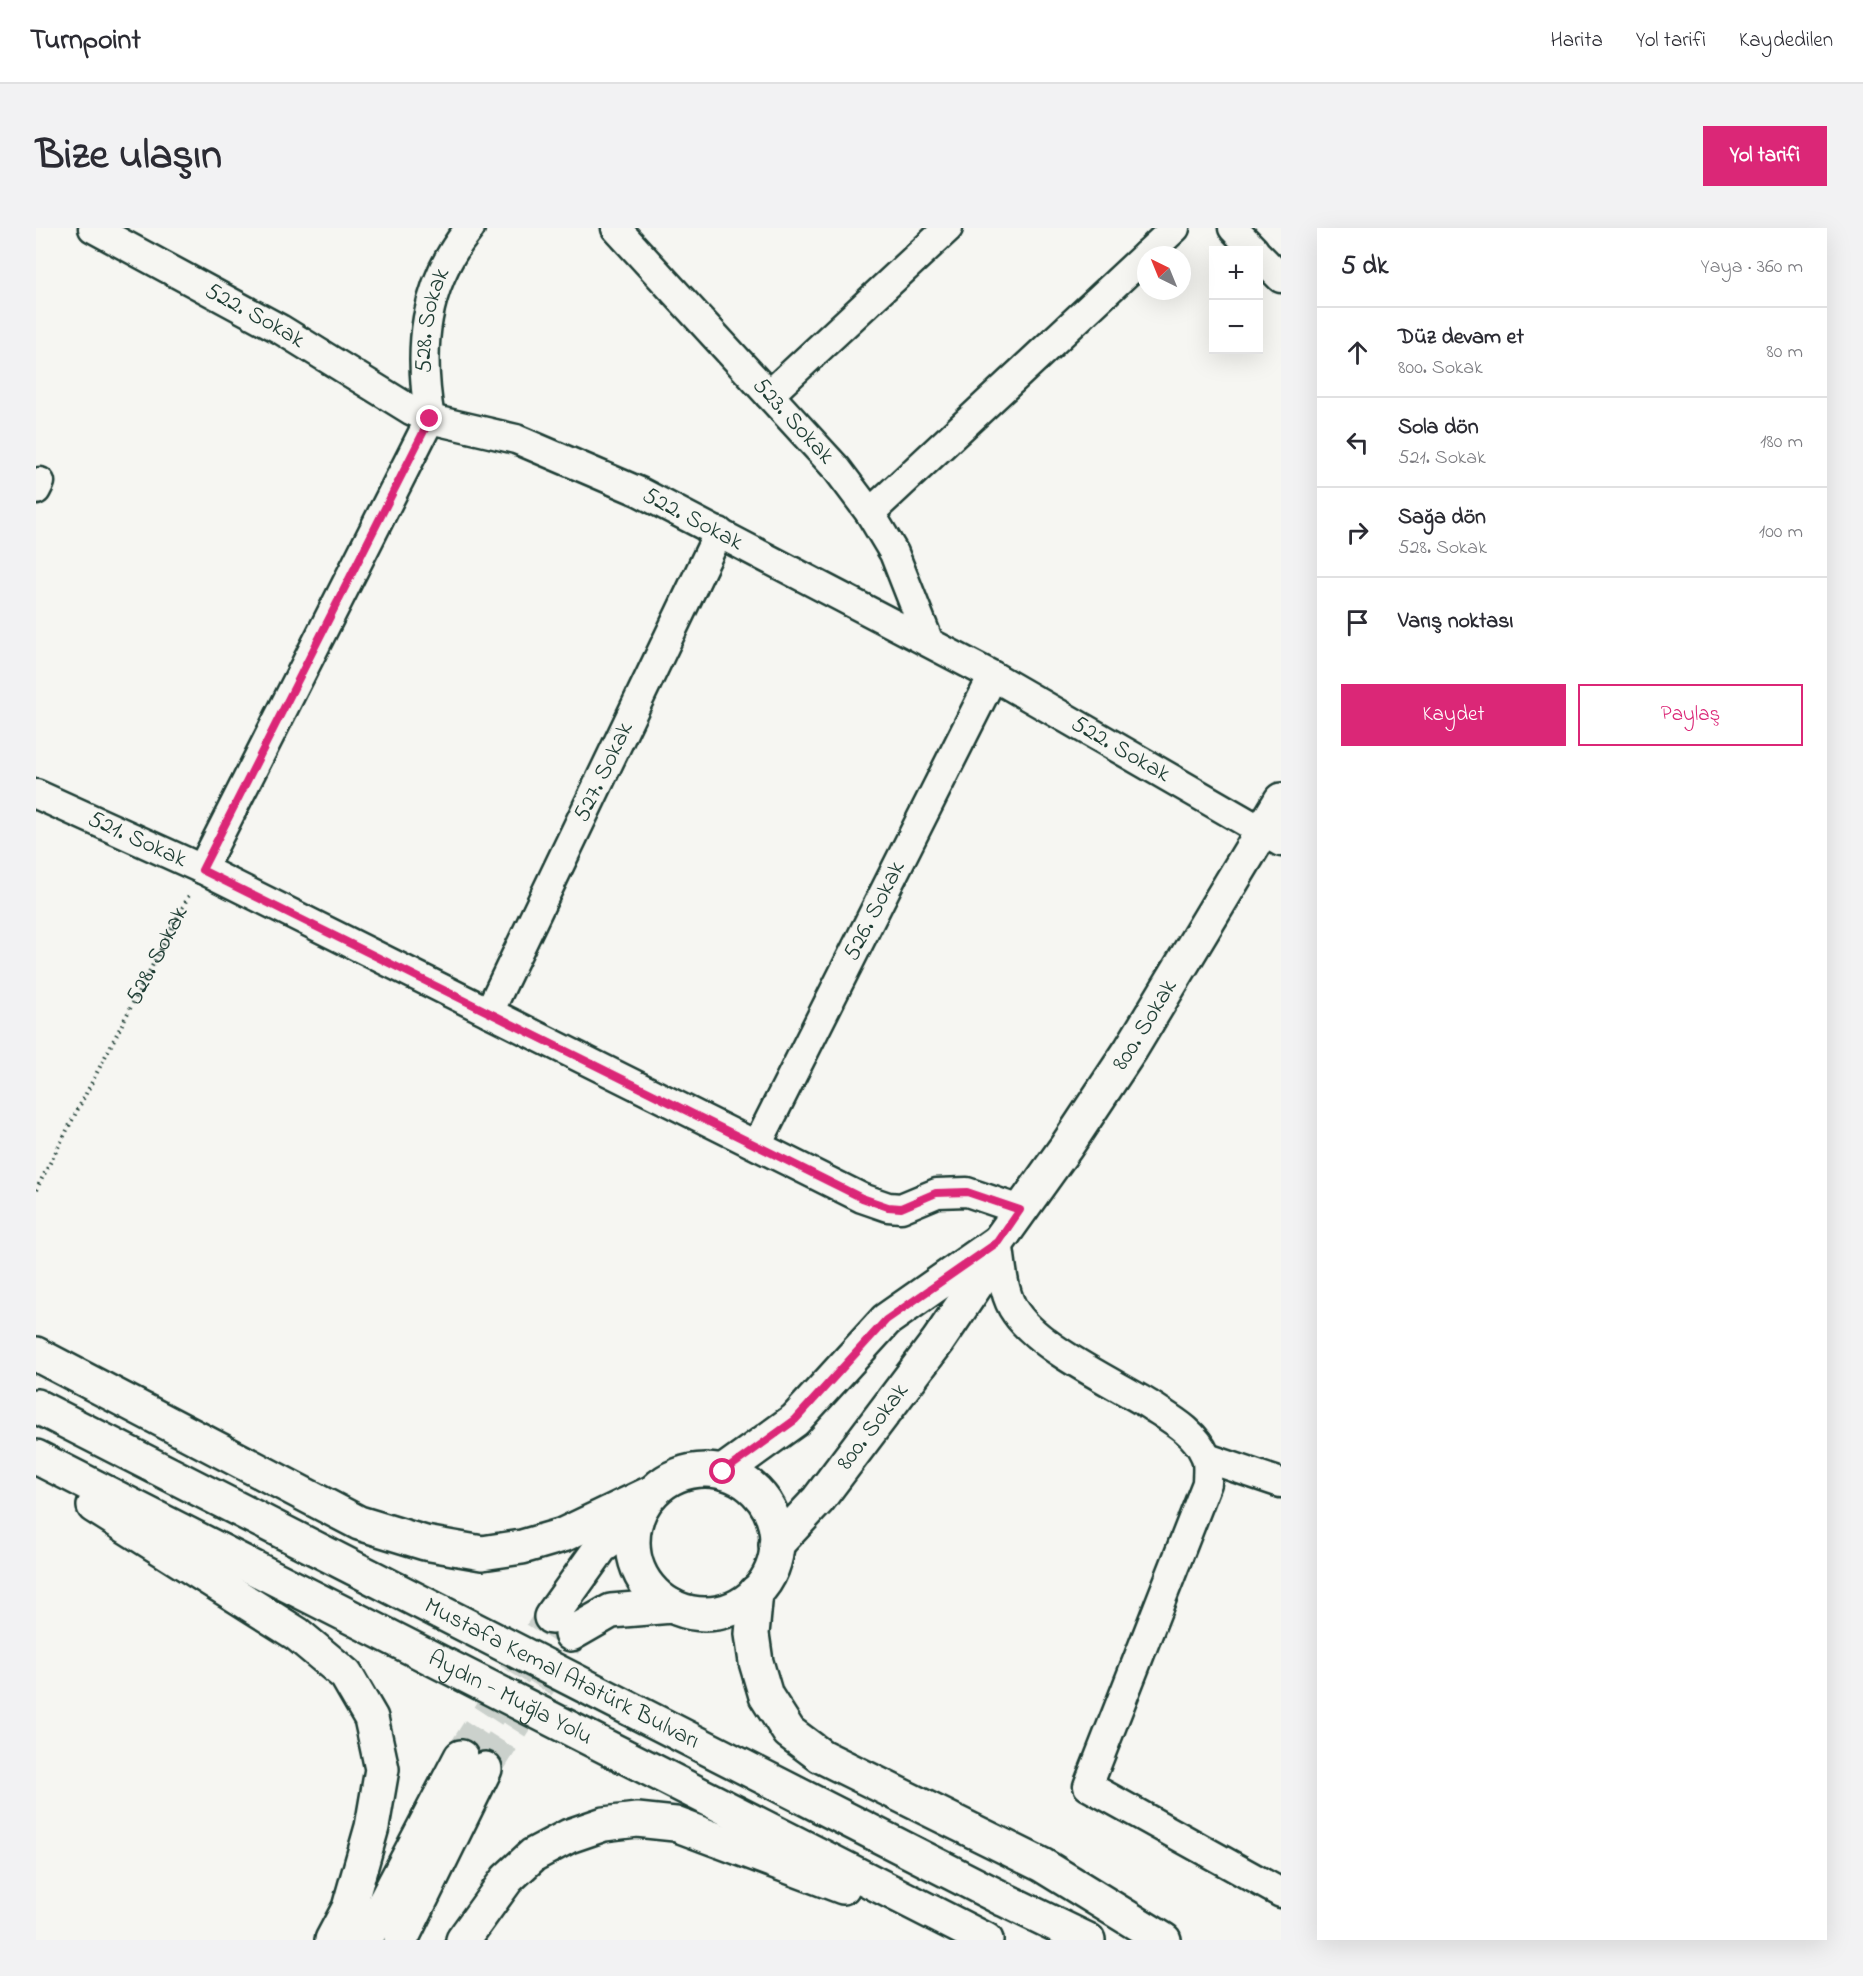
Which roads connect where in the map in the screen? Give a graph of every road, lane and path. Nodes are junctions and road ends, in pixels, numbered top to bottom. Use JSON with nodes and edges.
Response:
{"nodes":[{"id":1,"x":93,"y":228,"type":"edge"},
{"id":2,"x":470,"y":228,"type":"edge"},
{"id":3,"x":616,"y":228,"type":"edge"},
{"id":4,"x":948,"y":228,"type":"edge"},
{"id":5,"x":1175,"y":228,"type":"edge"},
{"id":6,"x":1233,"y":228,"type":"edge"},
{"id":7,"x":1156,"y":246,"type":"edge"},
{"id":8,"x":1250,"y":246,"type":"edge"},
{"id":9,"x":1263,"y":260,"type":"edge"},
{"id":10,"x":1137,"y":263,"type":"edge"},
{"id":11,"x":1281,"y":278,"type":"edge"},
{"id":12,"x":769,"y":395,"type":"junction"},
{"id":13,"x":430,"y":419,"type":"junction"},
{"id":14,"x":870,"y":513,"type":"junction"},
{"id":15,"x":719,"y":532,"type":"junction"},
{"id":16,"x":929,"y":642,"type":"junction"},
{"id":17,"x":993,"y":676,"type":"junction"},
{"id":18,"x":36,"y":794,"type":"edge"},
{"id":19,"x":1281,"y":800,"type":"edge"},
{"id":20,"x":1271,"y":837,"type":"edge"},
{"id":21,"x":202,"y":870,"type":"junction"},
{"id":22,"x":489,"y":1012,"type":"junction"},
{"id":23,"x":757,"y":1145,"type":"junction"},
{"id":24,"x":36,"y":1190,"type":"edge"},
{"id":25,"x":1020,"y":1210,"type":"junction"},
{"id":26,"x":998,"y":1242,"type":"junction"},
{"id":27,"x":36,"y":1354,"type":"edge"},
{"id":28,"x":36,"y":1406,"type":"edge"},
{"id":29,"x":36,"y":1457,"type":"edge"},
{"id":30,"x":1207,"y":1458,"type":"junction"},
{"id":31,"x":36,"y":1466,"type":"edge"},
{"id":32,"x":723,"y":1472,"type":"junction"},
{"id":33,"x":1281,"y":1483,"type":"edge"},
{"id":34,"x":651,"y":1493,"type":"junction"},
{"id":35,"x":635,"y":1522,"type":"junction"},
{"id":36,"x":776,"y":1545,"type":"junction"},
{"id":37,"x":756,"y":1592,"type":"junction"},
{"id":38,"x":672,"y":1606,"type":"junction"},
{"id":39,"x":1281,"y":1893,"type":"edge"},
{"id":40,"x":984,"y":1939,"type":"edge"},
{"id":41,"x":332,"y":1940,"type":"edge"},
{"id":42,"x":365,"y":1940,"type":"edge"},
{"id":43,"x":401,"y":1940,"type":"edge"},
{"id":44,"x":463,"y":1940,"type":"edge"},
{"id":45,"x":1088,"y":1940,"type":"edge"},
{"id":46,"x":1164,"y":1940,"type":"edge"}],
"edges":[{"from":1,"to":13,"type":"street","name":"522. Sokak"},
{"from":2,"to":13,"type":"street","name":"528. Sokak"},
{"from":3,"to":12,"type":"street","name":"523. Sokak"},
{"from":4,"to":12,"type":"street"},
{"from":5,"to":7,"type":"street"},
{"from":6,"to":8,"type":"street"},
{"from":9,"to":11,"type":"street"},
{"from":10,"to":14,"type":"street"},
{"from":12,"to":14,"type":"street","name":"523. Sokak"},
{"from":13,"to":15,"type":"street","name":"522. Sokak"},
{"from":13,"to":21,"type":"street"},
{"from":14,"to":16,"type":"street","name":"523. Sokak"},
{"from":15,"to":16,"type":"street","name":"522. Sokak"},
{"from":15,"to":22,"type":"street","name":"527. Sokak"},
{"from":16,"to":17,"type":"street","name":"522. Sokak"},
{"from":17,"to":20,"type":"street","name":"522. Sokak"},
{"from":17,"to":23,"type":"street","name":"526. Sokak"},
{"from":18,"to":21,"type":"street","name":"521. Sokak"},
{"from":19,"to":20,"type":"main road","name":"800. Sokak"},
{"from":20,"to":25,"type":"main road","name":"800. Sokak"},
{"from":21,"to":22,"type":"street","name":"521. Sokak"},
{"from":21,"to":24,"type":"path","name":"528. Sokak"},
{"from":22,"to":23,"type":"street","name":"521. Sokak"},
{"from":23,"to":25,"type":"street","name":"521. Sokak"},
{"from":25,"to":26,"type":"main road","name":"800. Sokak"},
{"from":26,"to":30,"type":"street"},
{"from":26,"to":32,"type":"main road","name":"800. Sokak"},
{"from":26,"to":36,"type":"main road","name":"800. Sokak"},
{"from":27,"to":34,"type":"main road"},
{"from":28,"to":45,"type":"main road","name":"Mustafa Kemal Atatürk Bulvarı"},
{"from":29,"to":40,"type":"main road","name":"Aydın - Muğla Yolu"},
{"from":30,"to":33,"type":"street"},
{"from":30,"to":39,"type":"street"},
{"from":31,"to":41,"type":"main road"},
{"from":32,"to":34,"type":"main road"},
{"from":32,"to":36,"type":"main road"},
{"from":34,"to":35,"type":"main road"},
{"from":35,"to":38,"type":"main road"},
{"from":35,"to":38,"type":"main road"},
{"from":36,"to":37,"type":"main road"},
{"from":37,"to":38,"type":"main road"},
{"from":37,"to":46,"type":"main road"},
{"from":40,"to":44,"type":"main road"},
{"from":42,"to":43,"type":"main road"}]}
